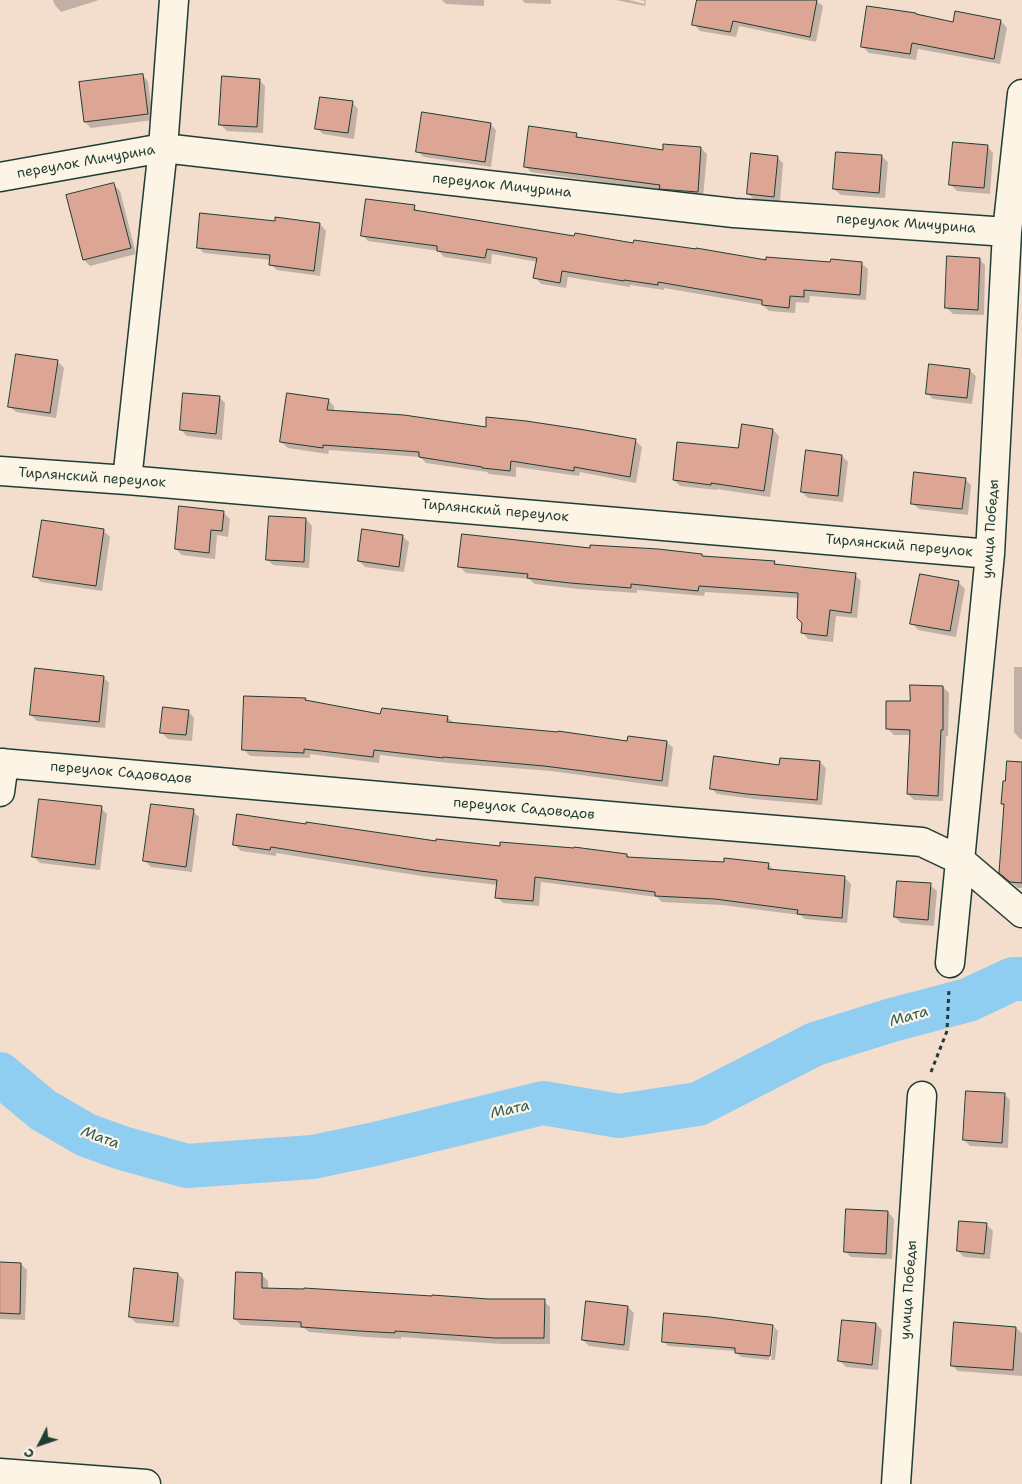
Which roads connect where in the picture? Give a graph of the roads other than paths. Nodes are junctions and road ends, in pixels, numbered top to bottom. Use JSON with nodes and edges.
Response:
{"nodes":[{"id":1,"x":174,"y":0,"type":"edge"},
{"id":2,"x":1022,"y":94,"type":"edge"},
{"id":3,"x":164,"y":148,"type":"junction"},
{"id":4,"x":0,"y":177,"type":"edge"},
{"id":5,"x":1008,"y":232,"type":"junction"},
{"id":6,"x":0,"y":471,"type":"edge"},
{"id":7,"x":127,"y":480,"type":"junction"},
{"id":8,"x":990,"y":554,"type":"junction"},
{"id":9,"x":2,"y":763,"type":"edge"},
{"id":10,"x":0,"y":792,"type":"edge"},
{"id":11,"x":960,"y":860,"type":"junction"},
{"id":12,"x":1022,"y":913,"type":"edge"},
{"id":13,"x":950,"y":964,"type":"road end"},
{"id":14,"x":922,"y":1096,"type":"road end"},
{"id":15,"x":17,"y":1477,"type":"edge"},
{"id":16,"x":146,"y":1484,"type":"edge"},
{"id":17,"x":896,"y":1484,"type":"edge"}],
"edges":[{"from":1,"to":3,"type":"street"},
{"from":2,"to":5,"type":"street","name":"улица Победы"},
{"from":3,"to":4,"type":"street","name":"переулок Мичурина"},
{"from":3,"to":5,"type":"street","name":"переулок Мичурина"},
{"from":3,"to":7,"type":"street"},
{"from":5,"to":8,"type":"street","name":"улица Победы"},
{"from":6,"to":7,"type":"street","name":"Тирлянский переулок"},
{"from":7,"to":8,"type":"street","name":"Тирлянский переулок"},
{"from":8,"to":11,"type":"street","name":"улица Победы"},
{"from":9,"to":10,"type":"street","name":"переулок Садоводов"},
{"from":9,"to":11,"type":"street","name":"переулок Садоводов"},
{"from":11,"to":12,"type":"street","name":"переулок Садоводов"},
{"from":11,"to":13,"type":"street","name":"улица Победы"},
{"from":14,"to":17,"type":"street","name":"улица Победы"},
{"from":15,"to":16,"type":"street"}]}
